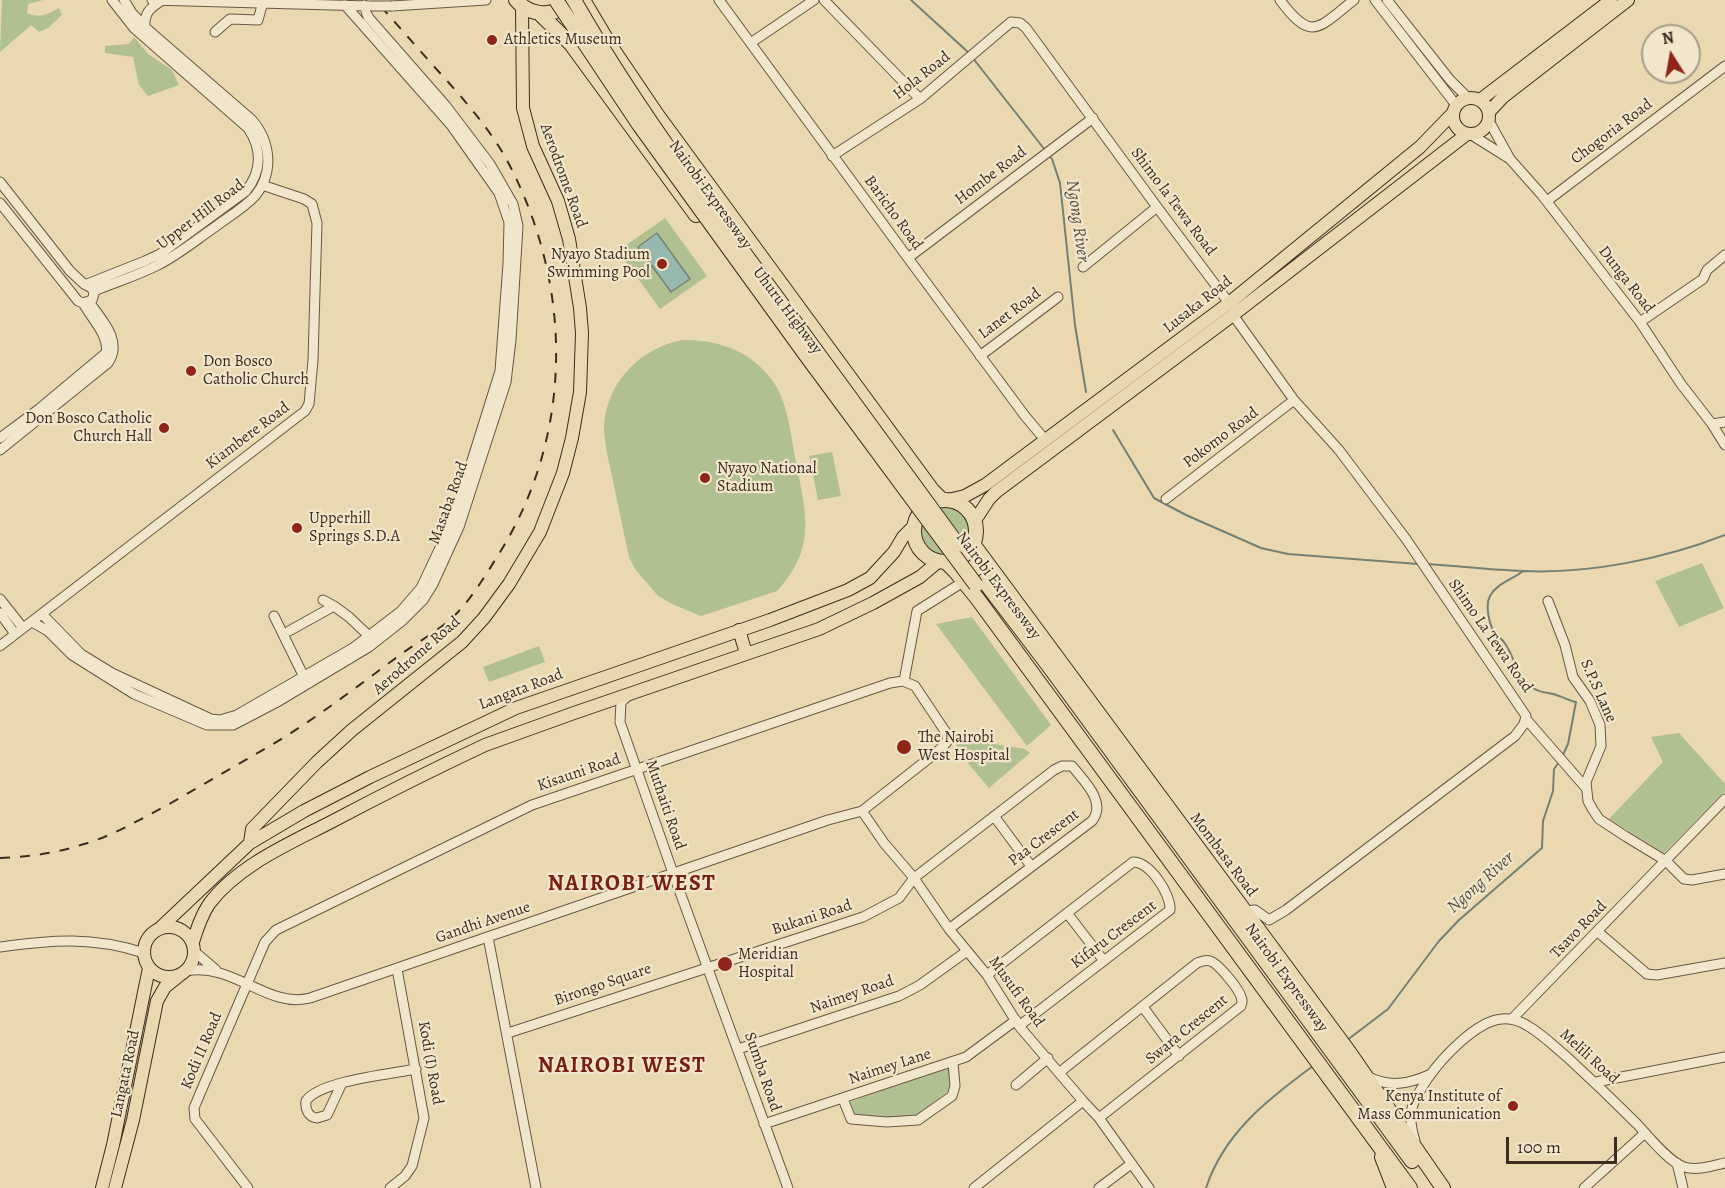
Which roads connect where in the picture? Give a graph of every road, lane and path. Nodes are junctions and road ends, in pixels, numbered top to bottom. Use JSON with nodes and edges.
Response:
{"nodes":[{"id":1,"x":112,"y":0,"type":"edge"},
{"id":2,"x":124,"y":0,"type":"edge"},
{"id":3,"x":486,"y":0,"type":"edge"},
{"id":4,"x":556,"y":0,"type":"edge"},
{"id":5,"x":572,"y":0,"type":"edge"},
{"id":6,"x":583,"y":0,"type":"edge"},
{"id":7,"x":719,"y":0,"type":"edge"},
{"id":8,"x":814,"y":0,"type":"edge"},
{"id":9,"x":824,"y":0,"type":"edge"},
{"id":10,"x":1280,"y":0,"type":"edge"},
{"id":11,"x":1354,"y":0,"type":"edge"},
{"id":12,"x":1375,"y":0,"type":"edge"},
{"id":13,"x":1387,"y":0,"type":"edge"},
{"id":14,"x":1611,"y":0,"type":"edge"},
{"id":15,"x":1628,"y":0,"type":"edge"},
{"id":16,"x":157,"y":1,"type":"edge"},
{"id":17,"x":180,"y":1,"type":"edge"},
{"id":18,"x":466,"y":1,"type":"edge"},
{"id":19,"x":263,"y":2,"type":"junction"},
{"id":20,"x":519,"y":3,"type":"edge"},
{"id":21,"x":345,"y":5,"type":"junction"},
{"id":22,"x":367,"y":6,"type":"junction"},
{"id":23,"x":539,"y":13,"type":"junction"},
{"id":24,"x":145,"y":27,"type":"junction"},
{"id":25,"x":1026,"y":28,"type":"joint"},
{"id":26,"x":215,"y":32,"type":"dead end"},
{"id":27,"x":752,"y":42,"type":"junction"},
{"id":28,"x":1725,"y":66,"type":"edge"},
{"id":29,"x":920,"y":99,"type":"junction"},
{"id":30,"x":1474,"y":99,"type":"junction"},
{"id":31,"x":1454,"y":110,"type":"junction"},
{"id":32,"x":1489,"y":116,"type":"junction"},
{"id":33,"x":1093,"y":118,"type":"junction"},
{"id":34,"x":1468,"y":134,"type":"junction"},
{"id":35,"x":832,"y":156,"type":"junction"},
{"id":36,"x":1510,"y":159,"type":"junction"},
{"id":37,"x":0,"y":182,"type":"edge"},
{"id":38,"x":262,"y":185,"type":"junction"},
{"id":39,"x":1547,"y":201,"type":"junction"},
{"id":40,"x":16,"y":203,"type":"junction"},
{"id":41,"x":1156,"y":207,"type":"junction"},
{"id":42,"x":2,"y":210,"type":"edge"},
{"id":43,"x":1725,"y":255,"type":"edge"},
{"id":44,"x":908,"y":258,"type":"junction"},
{"id":45,"x":1083,"y":267,"type":"dead end"},
{"id":46,"x":88,"y":286,"type":"junction"},
{"id":47,"x":75,"y":295,"type":"junction"},
{"id":48,"x":1058,"y":297,"type":"dead end"},
{"id":49,"x":86,"y":303,"type":"junction"},
{"id":50,"x":1229,"y":303,"type":"junction"},
{"id":51,"x":1233,"y":315,"type":"junction"},
{"id":52,"x":1640,"y":322,"type":"junction"},
{"id":53,"x":507,"y":345,"type":"junction"},
{"id":54,"x":980,"y":356,"type":"junction"},
{"id":55,"x":1294,"y":400,"type":"junction"},
{"id":56,"x":1725,"y":422,"type":"edge"},
{"id":57,"x":1712,"y":424,"type":"junction"},
{"id":58,"x":1046,"y":441,"type":"junction"},
{"id":59,"x":3,"y":442,"type":"edge"},
{"id":60,"x":1725,"y":445,"type":"edge"},
{"id":61,"x":1166,"y":499,"type":"dead end"},
{"id":62,"x":945,"y":500,"type":"junction"},
{"id":63,"x":915,"y":522,"type":"junction"},
{"id":64,"x":974,"y":522,"type":"junction"},
{"id":65,"x":973,"y":544,"type":"junction"},
{"id":66,"x":942,"y":562,"type":"junction"},
{"id":67,"x":963,"y":582,"type":"junction"},
{"id":68,"x":0,"y":599,"type":"edge"},
{"id":69,"x":323,"y":600,"type":"dead end"},
{"id":70,"x":1548,"y":601,"type":"dead end"},
{"id":71,"x":334,"y":606,"type":"junction"},
{"id":72,"x":0,"y":613,"type":"edge"},
{"id":73,"x":42,"y":614,"type":"junction"},
{"id":74,"x":274,"y":616,"type":"dead end"},
{"id":75,"x":32,"y":622,"type":"junction"},
{"id":76,"x":393,"y":623,"type":"junction"},
{"id":77,"x":740,"y":630,"type":"junction"},
{"id":78,"x":19,"y":631,"type":"junction"},
{"id":79,"x":289,"y":631,"type":"dead end"},
{"id":80,"x":369,"y":636,"type":"junction"},
{"id":81,"x":0,"y":646,"type":"edge"},
{"id":82,"x":746,"y":653,"type":"junction"},
{"id":83,"x":305,"y":680,"type":"junction"},
{"id":84,"x":904,"y":681,"type":"junction"},
{"id":85,"x":634,"y":692,"type":"junction"},
{"id":86,"x":167,"y":702,"type":"junction"},
{"id":87,"x":1526,"y":719,"type":"junction"},
{"id":88,"x":635,"y":769,"type":"junction"},
{"id":89,"x":1586,"y":788,"type":"junction"},
{"id":90,"x":1725,"y":799,"type":"edge"},
{"id":91,"x":862,"y":811,"type":"junction"},
{"id":92,"x":994,"y":816,"type":"junction"},
{"id":93,"x":250,"y":843,"type":"junction"},
{"id":94,"x":1666,"y":861,"type":"junction"},
{"id":95,"x":1031,"y":866,"type":"junction"},
{"id":96,"x":673,"y":873,"type":"junction"},
{"id":97,"x":1725,"y":874,"type":"edge"},
{"id":98,"x":914,"y":878,"type":"junction"},
{"id":99,"x":1244,"y":911,"type":"junction"},
{"id":100,"x":1067,"y":913,"type":"junction"},
{"id":101,"x":159,"y":929,"type":"junction"},
{"id":102,"x":949,"y":929,"type":"junction"},
{"id":103,"x":1598,"y":932,"type":"junction"},
{"id":104,"x":488,"y":938,"type":"junction"},
{"id":105,"x":0,"y":947,"type":"edge"},
{"id":106,"x":194,"y":947,"type":"junction"},
{"id":107,"x":967,"y":951,"type":"junction"},
{"id":108,"x":144,"y":953,"type":"junction"},
{"id":109,"x":1104,"y":961,"type":"junction"},
{"id":110,"x":1725,"y":963,"type":"edge"},
{"id":111,"x":707,"y":967,"type":"junction"},
{"id":112,"x":149,"y":968,"type":"junction"},
{"id":113,"x":397,"y":969,"type":"junction"},
{"id":114,"x":218,"y":971,"type":"junction"},
{"id":115,"x":183,"y":973,"type":"junction"},
{"id":116,"x":987,"y":975,"type":"junction"},
{"id":117,"x":248,"y":983,"type":"junction"},
{"id":118,"x":1143,"y":1007,"type":"junction"},
{"id":119,"x":1512,"y":1020,"type":"junction"},
{"id":120,"x":1018,"y":1023,"type":"junction"},
{"id":121,"x":508,"y":1033,"type":"junction"},
{"id":122,"x":738,"y":1049,"type":"junction"},
{"id":123,"x":1179,"y":1056,"type":"junction"},
{"id":124,"x":1725,"y":1057,"type":"edge"},
{"id":125,"x":1048,"y":1058,"type":"junction"},
{"id":126,"x":952,"y":1062,"type":"junction"},
{"id":127,"x":416,"y":1069,"type":"junction"},
{"id":128,"x":1060,"y":1072,"type":"junction"},
{"id":129,"x":1364,"y":1074,"type":"junction"},
{"id":130,"x":1431,"y":1074,"type":"junction"},
{"id":131,"x":1596,"y":1082,"type":"junction"},
{"id":132,"x":342,"y":1083,"type":"dead end"},
{"id":133,"x":1016,"y":1085,"type":"dead end"},
{"id":134,"x":843,"y":1099,"type":"junction"},
{"id":135,"x":1083,"y":1101,"type":"junction"},
{"id":136,"x":1099,"y":1118,"type":"junction"},
{"id":137,"x":764,"y":1124,"type":"junction"},
{"id":138,"x":1645,"y":1133,"type":"junction"},
{"id":139,"x":1380,"y":1148,"type":"junction"},
{"id":140,"x":1424,"y":1163,"type":"junction"},
{"id":141,"x":1677,"y":1163,"type":"junction"},
{"id":142,"x":1725,"y":1163,"type":"edge"},
{"id":143,"x":1131,"y":1164,"type":"junction"},
{"id":144,"x":102,"y":1188,"type":"edge"},
{"id":145,"x":115,"y":1188,"type":"edge"},
{"id":146,"x":248,"y":1188,"type":"edge"},
{"id":147,"x":390,"y":1188,"type":"edge"},
{"id":148,"x":536,"y":1188,"type":"edge"},
{"id":149,"x":788,"y":1188,"type":"edge"},
{"id":150,"x":974,"y":1188,"type":"edge"},
{"id":151,"x":1099,"y":1188,"type":"edge"},
{"id":152,"x":1149,"y":1188,"type":"edge"},
{"id":153,"x":1394,"y":1188,"type":"edge"},
{"id":154,"x":1410,"y":1188,"type":"edge"},
{"id":155,"x":1419,"y":1188,"type":"edge"},
{"id":156,"x":1432,"y":1188,"type":"edge"},
{"id":157,"x":1443,"y":1188,"type":"edge"},
{"id":158,"x":1584,"y":1188,"type":"edge"},
{"id":159,"x":1683,"y":1188,"type":"edge"}],
"edges":[{"from":1,"to":46,"type":"street","name":"Upper Hill Road"},
{"from":2,"to":24,"type":"street","name":"Upper Hill Road"},
{"from":3,"to":18,"type":"street"},
{"from":4,"to":155,"type":"highway","name":"Nairobi Expressway","bridge":true},
{"from":5,"to":23,"type":"highway"},
{"from":5,"to":156,"type":"highway","name":"Nairobi Expressway","bridge":true},
{"from":6,"to":62,"type":"highway","name":"Uhuru Highway"},
{"from":7,"to":27,"type":"street","name":"Baricho Road"},
{"from":8,"to":27,"type":"street"},
{"from":9,"to":29,"type":"street"},
{"from":10,"to":11,"type":"street"},
{"from":12,"to":31,"type":"street"},
{"from":13,"to":30,"type":"street"},
{"from":14,"to":30,"type":"main road"},
{"from":15,"to":32,"type":"main road"},
{"from":16,"to":17,"type":"street"},
{"from":16,"to":24,"type":"street"},
{"from":17,"to":19,"type":"street"},
{"from":18,"to":22,"type":"street","bridge":true},
{"from":19,"to":21,"type":"street"},
{"from":19,"to":26,"type":"street"},
{"from":20,"to":23,"type":"highway"},
{"from":20,"to":93,"type":"main road","name":"Aerodrome Road"},
{"from":21,"to":22,"type":"street"},
{"from":21,"to":53,"type":"street","name":"Masaba Road"},
{"from":22,"to":53,"type":"street","name":"Masaba Road"},
{"from":23,"to":63,"type":"highway","name":"Uhuru Highway"},
{"from":24,"to":38,"type":"street","name":"Upper Hill Road"},
{"from":25,"to":29,"type":"street","name":"Hola Road"},
{"from":25,"to":33,"type":"street","name":"Shimo la Tewa Road"},
{"from":27,"to":35,"type":"street","name":"Baricho Road"},
{"from":28,"to":39,"type":"street","name":"Chogoria Road"},
{"from":29,"to":35,"type":"street","name":"Hola Road"},
{"from":30,"to":31,"type":"main road"},
{"from":30,"to":32,"type":"main road"},
{"from":31,"to":34,"type":"main road"},
{"from":31,"to":50,"type":"main road","name":"Lusaka Road"},
{"from":32,"to":34,"type":"main road"},
{"from":32,"to":36,"type":"street","name":"Dunga Road"},
{"from":33,"to":41,"type":"street","name":"Shimo la Tewa Road"},
{"from":33,"to":44,"type":"street","name":"Hombe Road"},
{"from":34,"to":36,"type":"street","name":"Dunga Road"},
{"from":34,"to":51,"type":"main road","name":"Lusaka Road"},
{"from":35,"to":44,"type":"street","name":"Baricho Road"},
{"from":36,"to":39,"type":"street","name":"Dunga Road"},
{"from":37,"to":40,"type":"street"},
{"from":38,"to":46,"type":"street","name":"Upper Hill Road"},
{"from":38,"to":73,"type":"street","name":"Kiambere Road"},
{"from":39,"to":52,"type":"street","name":"Dunga Road"},
{"from":40,"to":42,"type":"street"},
{"from":40,"to":46,"type":"street"},
{"from":41,"to":45,"type":"street"},
{"from":41,"to":50,"type":"street","name":"Shimo la Tewa Road"},
{"from":42,"to":47,"type":"street"},
{"from":43,"to":52,"type":"street"},
{"from":44,"to":54,"type":"street","name":"Baricho Road"},
{"from":46,"to":47,"type":"street"},
{"from":46,"to":49,"type":"street"},
{"from":47,"to":49,"type":"street"},
{"from":48,"to":54,"type":"street","name":"Lanet Road"},
{"from":49,"to":59,"type":"street"},
{"from":50,"to":58,"type":"main road","name":"Lusaka Road"},
{"from":51,"to":55,"type":"street","name":"Shimo La Tewa Road"},
{"from":51,"to":64,"type":"main road","name":"Lusaka Road"},
{"from":52,"to":57,"type":"street","name":"Dunga Road"},
{"from":53,"to":76,"type":"street","name":"Masaba Road"},
{"from":54,"to":58,"type":"street","name":"Baricho Road"},
{"from":55,"to":61,"type":"street","name":"Pokomo Road"},
{"from":55,"to":87,"type":"street","name":"Shimo La Tewa Road"},
{"from":56,"to":57,"type":"street"},
{"from":57,"to":60,"type":"street","name":"Dunga Road"},
{"from":58,"to":62,"type":"main road","name":"Lusaka Road"},
{"from":62,"to":63,"type":"highway"},
{"from":62,"to":64,"type":"highway"},
{"from":63,"to":66,"type":"highway"},
{"from":63,"to":77,"type":"main road","name":"Langata Road"},
{"from":64,"to":65,"type":"highway"},
{"from":65,"to":66,"type":"highway"},
{"from":65,"to":99,"type":"highway","name":"Mombasa Road"},
{"from":66,"to":67,"type":"highway"},
{"from":66,"to":82,"type":"main road"},
{"from":67,"to":84,"type":"street"},
{"from":67,"to":139,"type":"highway"},
{"from":68,"to":78,"type":"street"},
{"from":69,"to":71,"type":"street"},
{"from":70,"to":89,"type":"street","name":"S.P.S Lane"},
{"from":71,"to":79,"type":"street"},
{"from":71,"to":80,"type":"street"},
{"from":72,"to":78,"type":"street"},
{"from":73,"to":75,"type":"street","name":"Kiambere Road"},
{"from":73,"to":86,"type":"street","name":"Masaba Road"},
{"from":74,"to":83,"type":"street"},
{"from":75,"to":78,"type":"street","name":"Kiambere Road"},
{"from":75,"to":86,"type":"street","name":"Masaba Road"},
{"from":76,"to":80,"type":"street","name":"Masaba Road"},
{"from":76,"to":83,"type":"street","name":"Masaba Road"},
{"from":77,"to":82,"type":"main road"},
{"from":77,"to":93,"type":"main road","name":"Langata Road"},
{"from":78,"to":81,"type":"street","name":"Kiambere Road"},
{"from":80,"to":83,"type":"street","name":"Masaba Road"},
{"from":82,"to":85,"type":"main road"},
{"from":83,"to":86,"type":"street","name":"Masaba Road"},
{"from":84,"to":88,"type":"street","name":"Kisauni Road"},
{"from":84,"to":91,"type":"street"},
{"from":85,"to":88,"type":"street","name":"Muthaiti Road"},
{"from":85,"to":106,"type":"main road"},
{"from":87,"to":89,"type":"street"},
{"from":87,"to":99,"type":"street","name":"Shimo La Tewa Road"},
{"from":88,"to":96,"type":"street","name":"Muthaiti Road"},
{"from":88,"to":117,"type":"street","name":"Kisauni Road"},
{"from":89,"to":94,"type":"street"},
{"from":90,"to":94,"type":"street","name":"Tsavo Road"},
{"from":91,"to":96,"type":"street","name":"Gandhi Avenue"},
{"from":91,"to":98,"type":"street","name":"Musufi Road"},
{"from":92,"to":95,"type":"street"},
{"from":92,"to":95,"type":"street","name":"Paa Crescent"},
{"from":92,"to":98,"type":"street","name":"Paa Crescent"},
{"from":93,"to":101,"type":"main road","name":"Langata Road"},
{"from":94,"to":97,"type":"street"},
{"from":94,"to":103,"type":"street","name":"Tsavo Road"},
{"from":95,"to":102,"type":"street","name":"Paa Crescent"},
{"from":96,"to":104,"type":"street","name":"Gandhi Avenue"},
{"from":96,"to":111,"type":"street","name":"Muthaiti Road"},
{"from":98,"to":102,"type":"street","name":"Musufi Road"},
{"from":98,"to":111,"type":"street","name":"Bukani Road"},
{"from":99,"to":129,"type":"highway","name":"Mombasa Road"},
{"from":100,"to":109,"type":"street"},
{"from":100,"to":109,"type":"street","name":"Kifaru Crescent"},
{"from":100,"to":116,"type":"street","name":"Kifaru Crescent"},
{"from":101,"to":106,"type":"main road"},
{"from":101,"to":108,"type":"main road"},
{"from":102,"to":107,"type":"street","name":"Musufi Road"},
{"from":103,"to":110,"type":"street"},
{"from":103,"to":119,"type":"street","name":"Tsavo Road"},
{"from":104,"to":113,"type":"street","name":"Gandhi Avenue"},
{"from":104,"to":121,"type":"street"},
{"from":105,"to":108,"type":"street"},
{"from":106,"to":114,"type":"street","name":"Gandhi Avenue"},
{"from":106,"to":115,"type":"main road"},
{"from":107,"to":116,"type":"street","name":"Musufi Road"},
{"from":107,"to":122,"type":"street","name":"Naimey Road"},
{"from":108,"to":112,"type":"main road"},
{"from":109,"to":120,"type":"street","name":"Kifaru Crescent"},
{"from":111,"to":121,"type":"street","name":"Birongo Square"},
{"from":111,"to":122,"type":"street","name":"Sumba Road"},
{"from":112,"to":115,"type":"main road"},
{"from":112,"to":144,"type":"main road","name":"Langata Road"},
{"from":113,"to":117,"type":"street","name":"Gandhi Avenue"},
{"from":113,"to":127,"type":"street","name":"Kodi (I) Road"},
{"from":114,"to":115,"type":"street","name":"Gandhi Avenue"},
{"from":114,"to":117,"type":"street","name":"Gandhi Avenue"},
{"from":115,"to":145,"type":"main road","name":"Langata Road"},
{"from":116,"to":120,"type":"street","name":"Musufi Road"},
{"from":117,"to":146,"type":"street","name":"Kodi II Road"},
{"from":118,"to":123,"type":"street"},
{"from":118,"to":123,"type":"street","name":"Swara Crescent"},
{"from":118,"to":128,"type":"street","name":"Swara Crescent"},
{"from":119,"to":130,"type":"street"},
{"from":119,"to":131,"type":"street","name":"Melili Road"},
{"from":120,"to":125,"type":"street","name":"Musufi Road"},
{"from":120,"to":126,"type":"street","name":"Naimey Lane"},
{"from":121,"to":148,"type":"street"},
{"from":122,"to":137,"type":"street","name":"Sumba Road"},
{"from":123,"to":136,"type":"street","name":"Swara Crescent"},
{"from":124,"to":131,"type":"street"},
{"from":125,"to":128,"type":"street","name":"Musufi Road"},
{"from":125,"to":133,"type":"street"},
{"from":126,"to":134,"type":"street","name":"Naimey Lane"},
{"from":126,"to":134,"type":"street"},
{"from":127,"to":132,"type":"street"},
{"from":127,"to":147,"type":"street","name":"Kodi (I) Road"},
{"from":128,"to":135,"type":"street","name":"Musufi Road"},
{"from":129,"to":130,"type":"street"},
{"from":129,"to":140,"type":"highway","name":"Mombasa Road"},
{"from":130,"to":140,"type":"street"},
{"from":131,"to":138,"type":"street","name":"Melili Road"},
{"from":134,"to":137,"type":"street","name":"Naimey Lane"},
{"from":135,"to":136,"type":"street","name":"Musufi Road"},
{"from":135,"to":150,"type":"street"},
{"from":136,"to":143,"type":"street","name":"Musufi Road"},
{"from":137,"to":149,"type":"street","name":"Sumba Road"},
{"from":138,"to":141,"type":"street","name":"Melili Road"},
{"from":138,"to":158,"type":"street"},
{"from":139,"to":153,"type":"highway"},
{"from":139,"to":154,"type":"highway"},
{"from":140,"to":157,"type":"highway","name":"Mombasa Road"},
{"from":141,"to":142,"type":"street"},
{"from":141,"to":159,"type":"street"},
{"from":143,"to":151,"type":"street"},
{"from":143,"to":152,"type":"street","name":"Musufi Road"}]}
